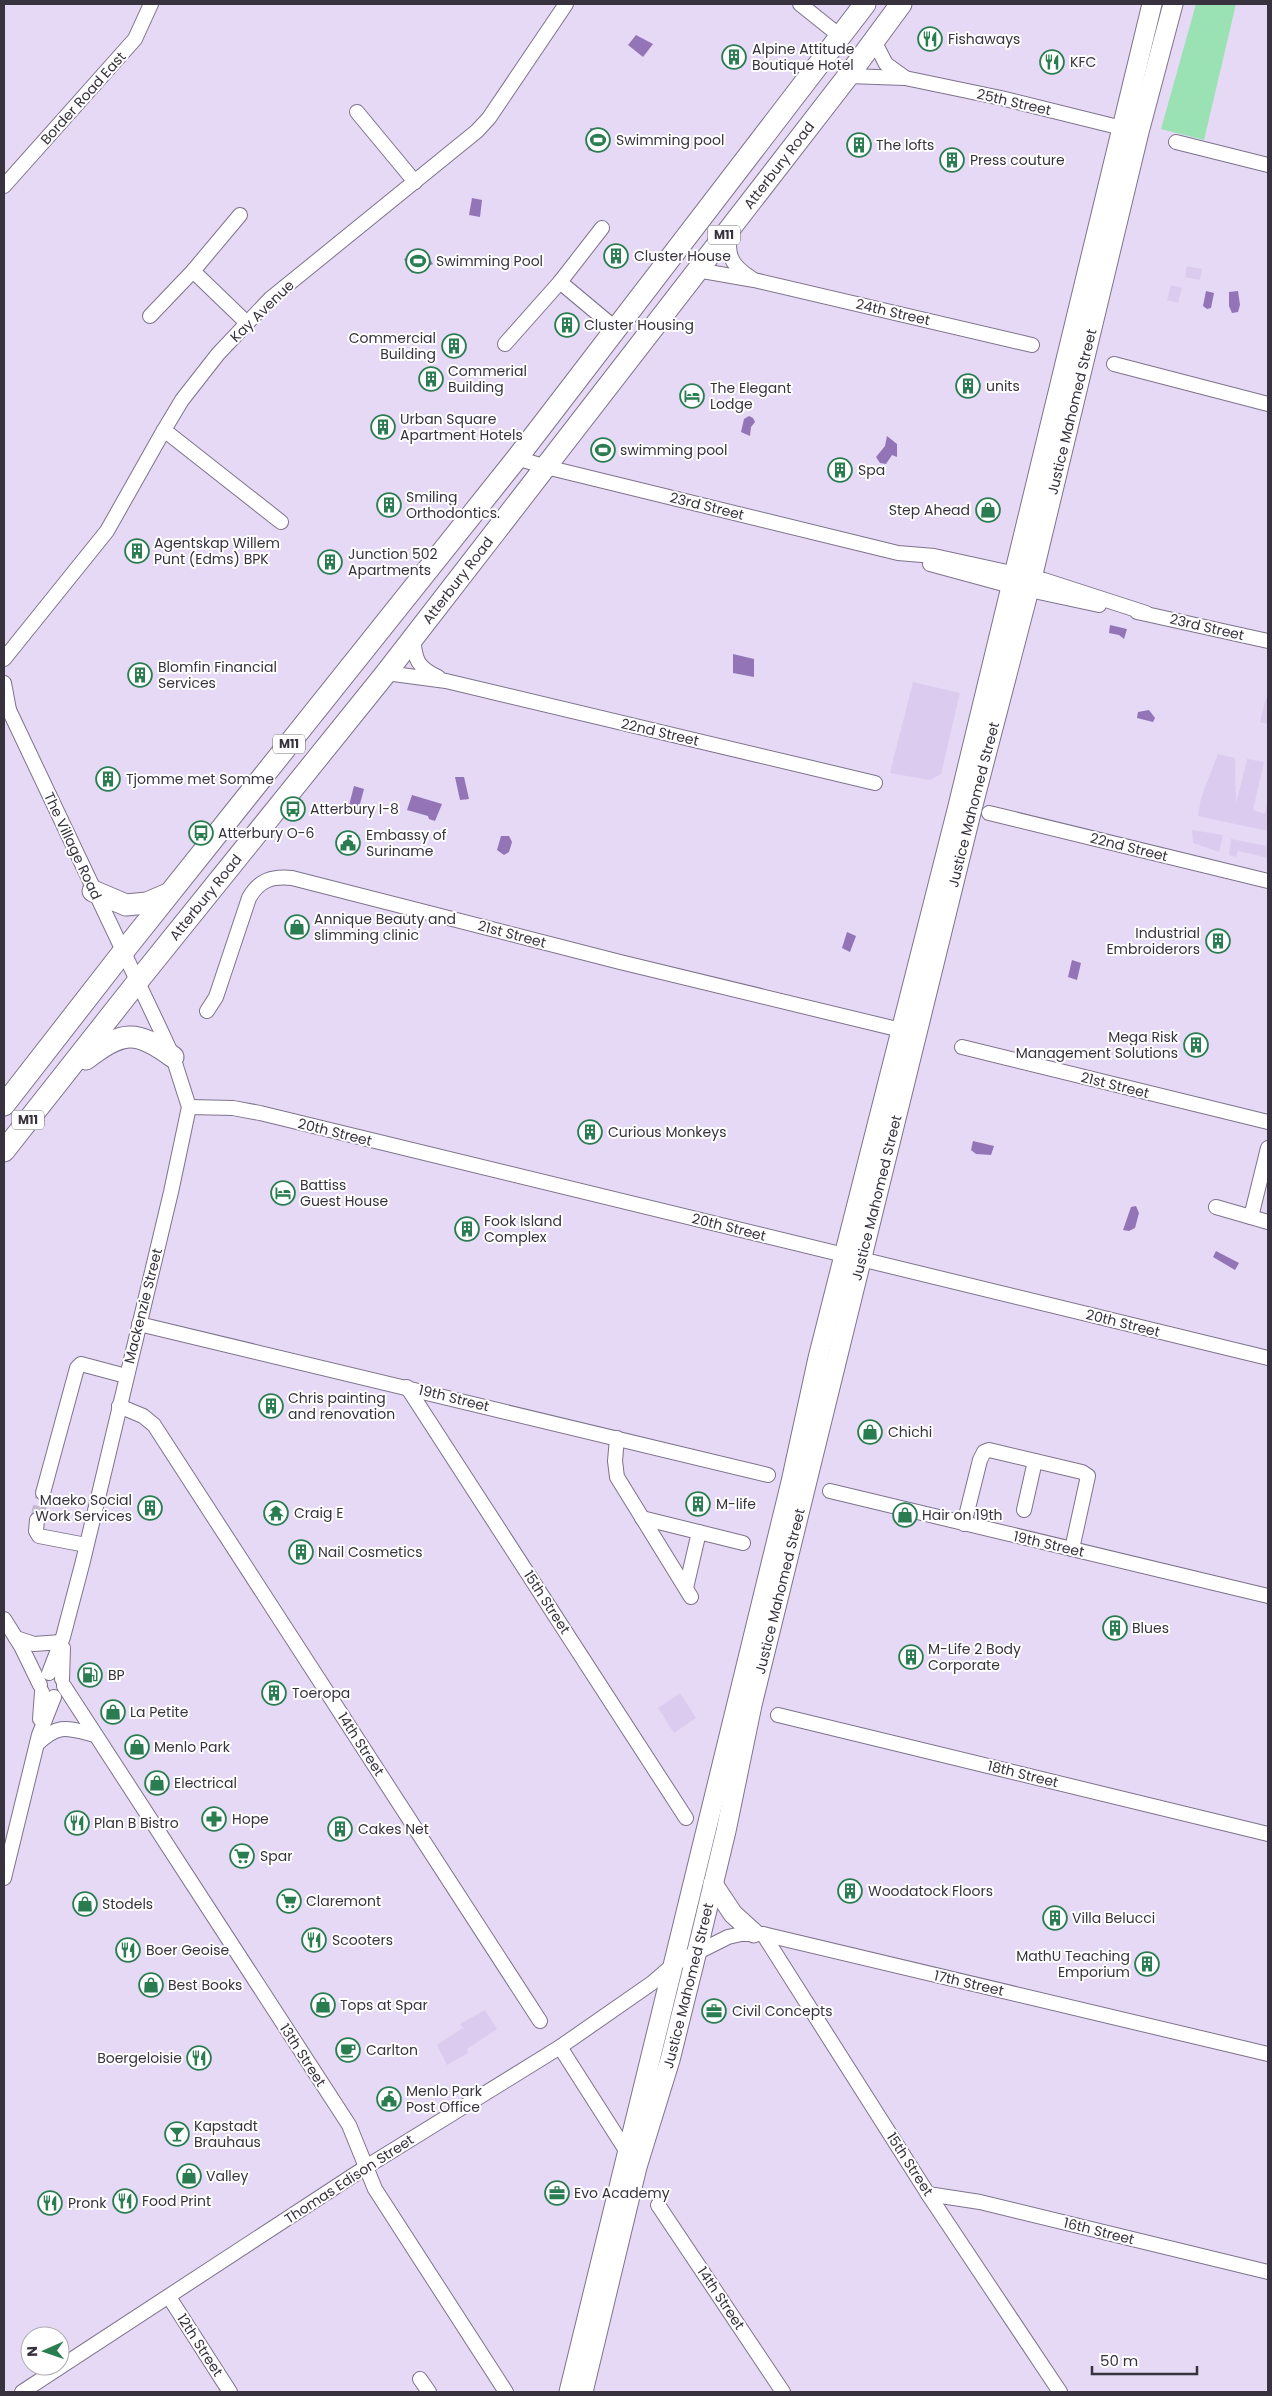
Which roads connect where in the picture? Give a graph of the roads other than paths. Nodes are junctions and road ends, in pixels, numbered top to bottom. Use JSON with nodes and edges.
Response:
{"nodes":[{"id":1,"x":150,"y":4,"type":"edge"},
{"id":2,"x":566,"y":4,"type":"edge"},
{"id":3,"x":800,"y":4,"type":"edge"},
{"id":4,"x":865,"y":4,"type":"edge"},
{"id":5,"x":902,"y":4,"type":"edge"},
{"id":6,"x":1152,"y":4,"type":"edge"},
{"id":7,"x":1173,"y":4,"type":"edge"},
{"id":8,"x":840,"y":36,"type":"junction"},
{"id":9,"x":874,"y":41,"type":"junction"},
{"id":10,"x":848,"y":76,"type":"junction"},
{"id":11,"x":905,"y":78,"type":"junction"},
{"id":12,"x":357,"y":112,"type":"dead end"},
{"id":13,"x":1122,"y":128,"type":"junction"},
{"id":14,"x":1176,"y":142,"type":"dead end"},
{"id":15,"x":1268,"y":165,"type":"edge"},
{"id":16,"x":415,"y":182,"type":"junction"},
{"id":17,"x":4,"y":186,"type":"edge"},
{"id":18,"x":240,"y":214,"type":"dead end"},
{"id":19,"x":602,"y":228,"type":"dead end"},
{"id":20,"x":730,"y":228,"type":"junction"},
{"id":21,"x":697,"y":270,"type":"junction"},
{"id":22,"x":193,"y":272,"type":"junction"},
{"id":23,"x":754,"y":280,"type":"junction"},
{"id":24,"x":560,"y":282,"type":"junction"},
{"id":25,"x":150,"y":316,"type":"dead end"},
{"id":26,"x":247,"y":323,"type":"junction"},
{"id":27,"x":614,"y":328,"type":"junction"},
{"id":28,"x":505,"y":344,"type":"dead end"},
{"id":29,"x":1032,"y":345,"type":"dead end"},
{"id":30,"x":1114,"y":364,"type":"dead end"},
{"id":31,"x":1268,"y":404,"type":"edge"},
{"id":32,"x":164,"y":430,"type":"junction"},
{"id":33,"x":517,"y":458,"type":"junction"},
{"id":34,"x":546,"y":467,"type":"junction"},
{"id":35,"x":281,"y":522,"type":"dead end"},
{"id":36,"x":1021,"y":582,"type":"junction"},
{"id":37,"x":413,"y":637,"type":"junction"},
{"id":38,"x":1268,"y":641,"type":"edge"},
{"id":39,"x":4,"y":659,"type":"edge"},
{"id":40,"x":386,"y":673,"type":"junction"},
{"id":41,"x":446,"y":680,"type":"junction"},
{"id":42,"x":4,"y":684,"type":"edge"},
{"id":43,"x":6,"y":707,"type":"edge"},
{"id":44,"x":874,"y":783,"type":"dead end"},
{"id":45,"x":989,"y":813,"type":"dead end"},
{"id":46,"x":1268,"y":882,"type":"edge"},
{"id":47,"x":93,"y":891,"type":"junction"},
{"id":48,"x":170,"y":893,"type":"junction"},
{"id":49,"x":123,"y":952,"type":"junction"},
{"id":50,"x":138,"y":981,"type":"junction"},
{"id":51,"x":207,"y":1011,"type":"dead end"},
{"id":52,"x":901,"y":1030,"type":"junction"},
{"id":53,"x":962,"y":1047,"type":"dead end"},
{"id":54,"x":173,"y":1057,"type":"junction"},
{"id":55,"x":52,"y":1089,"type":"junction"},
{"id":56,"x":4,"y":1105,"type":"edge"},
{"id":57,"x":189,"y":1107,"type":"junction"},
{"id":58,"x":1268,"y":1122,"type":"edge"},
{"id":59,"x":1268,"y":1148,"type":"edge"},
{"id":60,"x":4,"y":1151,"type":"edge"},
{"id":61,"x":1216,"y":1207,"type":"dead end"},
{"id":62,"x":1251,"y":1217,"type":"junction"},
{"id":63,"x":1268,"y":1222,"type":"edge"},
{"id":64,"x":853,"y":1257,"type":"junction"},
{"id":65,"x":139,"y":1324,"type":"junction"},
{"id":66,"x":1268,"y":1358,"type":"edge"},
{"id":67,"x":126,"y":1376,"type":"junction"},
{"id":68,"x":406,"y":1387,"type":"junction"},
{"id":69,"x":119,"y":1406,"type":"junction"},
{"id":70,"x":617,"y":1438,"type":"junction"},
{"id":71,"x":1035,"y":1461,"type":"junction"},
{"id":72,"x":768,"y":1475,"type":"dead end"},
{"id":73,"x":830,"y":1491,"type":"dead end"},
{"id":74,"x":43,"y":1493,"type":"tunnel mouth"},
{"id":75,"x":1024,"y":1510,"type":"dead end"},
{"id":76,"x":642,"y":1518,"type":"junction"},
{"id":77,"x":37,"y":1520,"type":"tunnel mouth"},
{"id":78,"x":964,"y":1524,"type":"junction"},
{"id":79,"x":699,"y":1532,"type":"junction"},
{"id":80,"x":742,"y":1543,"type":"dead end"},
{"id":81,"x":86,"y":1545,"type":"junction"},
{"id":82,"x":1072,"y":1549,"type":"junction"},
{"id":83,"x":1268,"y":1596,"type":"edge"},
{"id":84,"x":4,"y":1619,"type":"edge"},
{"id":85,"x":62,"y":1639,"type":"junction"},
{"id":86,"x":18,"y":1642,"type":"junction"},
{"id":87,"x":52,"y":1685,"type":"junction"},
{"id":88,"x":778,"y":1714,"type":"dead end"},
{"id":89,"x":91,"y":1730,"type":"junction"},
{"id":90,"x":38,"y":1739,"type":"junction"},
{"id":91,"x":686,"y":1818,"type":"dead end"},
{"id":92,"x":1268,"y":1834,"type":"edge"},
{"id":93,"x":4,"y":1878,"type":"edge"},
{"id":94,"x":713,"y":1884,"type":"junction"},
{"id":95,"x":759,"y":1934,"type":"junction"},
{"id":96,"x":697,"y":1953,"type":"junction"},
{"id":97,"x":674,"y":1964,"type":"junction"},
{"id":98,"x":540,"y":2021,"type":"dead end"},
{"id":99,"x":560,"y":2047,"type":"junction"},
{"id":100,"x":1268,"y":2054,"type":"edge"},
{"id":101,"x":627,"y":2152,"type":"junction"},
{"id":102,"x":366,"y":2167,"type":"junction"},
{"id":103,"x":928,"y":2194,"type":"junction"},
{"id":104,"x":658,"y":2205,"type":"dead end"},
{"id":105,"x":1268,"y":2272,"type":"edge"},
{"id":106,"x":169,"y":2297,"type":"junction"},
{"id":107,"x":420,"y":2379,"type":"dead end"},
{"id":108,"x":22,"y":2392,"type":"edge"},
{"id":109,"x":230,"y":2392,"type":"edge"},
{"id":110,"x":429,"y":2392,"type":"edge"},
{"id":111,"x":506,"y":2392,"type":"edge"},
{"id":112,"x":569,"y":2392,"type":"edge"},
{"id":113,"x":583,"y":2392,"type":"edge"},
{"id":114,"x":784,"y":2392,"type":"edge"},
{"id":115,"x":1060,"y":2392,"type":"edge"}],
"edges":[{"from":1,"to":17,"type":"street","name":"Border Road East"},
{"from":2,"to":16,"type":"street","name":"Kay Avenue"},
{"from":3,"to":8,"type":"street"},
{"from":4,"to":8,"type":"main road","number":"M11"},
{"from":5,"to":9,"type":"main road","name":"Atterbury Road","number":"M11"},
{"from":6,"to":13,"type":"main road","name":"Justice Mahomed Street"},
{"from":7,"to":36,"type":"main road","name":"Justice Mahomed Street"},
{"from":8,"to":27,"type":"main road","number":"M11"},
{"from":9,"to":10,"type":"main road","name":"Atterbury Road","number":"M11"},
{"from":9,"to":11,"type":"street","name":"25th Street"},
{"from":10,"to":11,"type":"street","name":"25th Street"},
{"from":10,"to":20,"type":"main road","name":"Atterbury Road","number":"M11"},
{"from":11,"to":13,"type":"street","name":"25th Street"},
{"from":12,"to":16,"type":"street"},
{"from":13,"to":36,"type":"main road","name":"Justice Mahomed Street"},
{"from":14,"to":15,"type":"street"},
{"from":16,"to":26,"type":"street","name":"Kay Avenue"},
{"from":18,"to":22,"type":"street"},
{"from":19,"to":24,"type":"street"},
{"from":20,"to":21,"type":"main road","name":"Atterbury Road","number":"M11"},
{"from":20,"to":23,"type":"street","name":"24th Street"},
{"from":21,"to":23,"type":"street","name":"24th Street"},
{"from":21,"to":34,"type":"main road","name":"Atterbury Road","number":"M11"},
{"from":22,"to":25,"type":"street"},
{"from":22,"to":26,"type":"street"},
{"from":23,"to":29,"type":"street","name":"24th Street"},
{"from":24,"to":27,"type":"street"},
{"from":24,"to":28,"type":"street"},
{"from":26,"to":32,"type":"street","name":"Kay Avenue"},
{"from":27,"to":33,"type":"main road","number":"M11"},
{"from":30,"to":31,"type":"street"},
{"from":32,"to":35,"type":"street"},
{"from":32,"to":39,"type":"street","name":"Kay Avenue"},
{"from":33,"to":34,"type":"street","name":"23rd Street"},
{"from":33,"to":48,"type":"main road","number":"M11"},
{"from":34,"to":36,"type":"street","name":"23rd Street"},
{"from":34,"to":37,"type":"main road","name":"Atterbury Road","number":"M11"},
{"from":36,"to":38,"type":"street","name":"23rd Street"},
{"from":36,"to":52,"type":"main road","name":"Justice Mahomed Street"},
{"from":36,"to":64,"type":"main road","name":"Justice Mahomed Street"},
{"from":37,"to":40,"type":"main road","name":"Atterbury Road","number":"M11"},
{"from":37,"to":41,"type":"street","name":"22nd Street"},
{"from":40,"to":41,"type":"street","name":"22nd Street"},
{"from":40,"to":50,"type":"main road","name":"Atterbury Road","number":"M11"},
{"from":41,"to":44,"type":"street","name":"22nd Street"},
{"from":42,"to":43,"type":"street","name":"The Village Road"},
{"from":43,"to":47,"type":"street","name":"The Village Road"},
{"from":45,"to":46,"type":"street","name":"22nd Street"},
{"from":47,"to":48,"type":"main road"},
{"from":47,"to":49,"type":"street","name":"The Village Road"},
{"from":48,"to":49,"type":"main road","number":"M11"},
{"from":49,"to":50,"type":"street","name":"The Village Road"},
{"from":49,"to":56,"type":"main road","number":"M11"},
{"from":50,"to":54,"type":"street"},
{"from":50,"to":55,"type":"main road","name":"Atterbury Road","number":"M11"},
{"from":51,"to":52,"type":"street","name":"21st Street"},
{"from":52,"to":64,"type":"main road","name":"Justice Mahomed Street"},
{"from":53,"to":58,"type":"street","name":"21st Street"},
{"from":54,"to":55,"type":"main road"},
{"from":54,"to":57,"type":"street"},
{"from":55,"to":60,"type":"main road","name":"Atterbury Road","number":"M11"},
{"from":57,"to":64,"type":"street","name":"20th Street"},
{"from":57,"to":65,"type":"street","name":"Mackenzie Street"},
{"from":59,"to":62,"type":"street"},
{"from":61,"to":62,"type":"street"},
{"from":62,"to":63,"type":"street"},
{"from":64,"to":66,"type":"street","name":"20th Street"},
{"from":64,"to":94,"type":"main road","name":"Justice Mahomed Street"},
{"from":64,"to":97,"type":"main road","name":"Justice Mahomed Street"},
{"from":65,"to":67,"type":"street","name":"Mackenzie Street"},
{"from":65,"to":68,"type":"street","name":"19th Street"},
{"from":67,"to":69,"type":"street","name":"Mackenzie Street"},
{"from":67,"to":74,"type":"street"},
{"from":68,"to":70,"type":"street","name":"19th Street"},
{"from":68,"to":91,"type":"street","name":"15th Street"},
{"from":69,"to":81,"type":"street","name":"Mackenzie Street"},
{"from":69,"to":98,"type":"street","name":"14th Street"},
{"from":70,"to":72,"type":"street","name":"19th Street"},
{"from":70,"to":76,"type":"street"},
{"from":71,"to":75,"type":"street"},
{"from":71,"to":78,"type":"street"},
{"from":71,"to":82,"type":"street"},
{"from":73,"to":78,"type":"street","name":"19th Street"},
{"from":76,"to":79,"type":"street"},
{"from":76,"to":79,"type":"street"},
{"from":77,"to":81,"type":"street"},
{"from":78,"to":82,"type":"street","name":"19th Street"},
{"from":79,"to":80,"type":"street"},
{"from":81,"to":85,"type":"street","name":"Mackenzie Street"},
{"from":82,"to":83,"type":"street","name":"19th Street"},
{"from":84,"to":86,"type":"street","name":"13th Street"},
{"from":85,"to":86,"type":"street"},
{"from":85,"to":87,"type":"street","name":"Mackenzie Street"},
{"from":86,"to":87,"type":"street","name":"13th Street"},
{"from":87,"to":89,"type":"street","name":"13th Street"},
{"from":87,"to":90,"type":"street","name":"Mackenzie Street"},
{"from":88,"to":92,"type":"street","name":"18th Street"},
{"from":89,"to":90,"type":"street"},
{"from":89,"to":102,"type":"street","name":"13th Street"},
{"from":90,"to":93,"type":"street","name":"Mackenzie Street"},
{"from":94,"to":95,"type":"main road"},
{"from":94,"to":96,"type":"main road","name":"Justice Mahomed Street"},
{"from":95,"to":96,"type":"street","name":"17th Street"},
{"from":95,"to":100,"type":"street","name":"17th Street"},
{"from":95,"to":103,"type":"street","name":"15th Street"},
{"from":96,"to":97,"type":"street","name":"17th Street"},
{"from":96,"to":113,"type":"main road","name":"Justice Mahomed Street"},
{"from":97,"to":99,"type":"street","name":"Thomas Edison Street"},
{"from":97,"to":101,"type":"main road","name":"Justice Mahomed Street"},
{"from":99,"to":101,"type":"street"},
{"from":99,"to":102,"type":"street","name":"Thomas Edison Street"},
{"from":101,"to":112,"type":"main road","name":"Justice Mahomed Street"},
{"from":102,"to":106,"type":"street","name":"Thomas Edison Street"},
{"from":102,"to":111,"type":"street","name":"13th Street"},
{"from":103,"to":105,"type":"street","name":"16th Street"},
{"from":103,"to":115,"type":"street","name":"15th Street"},
{"from":104,"to":114,"type":"street","name":"14th Street"},
{"from":106,"to":108,"type":"street","name":"Thomas Edison Street"},
{"from":106,"to":109,"type":"street","name":"12th Street"},
{"from":107,"to":110,"type":"street"}]}
